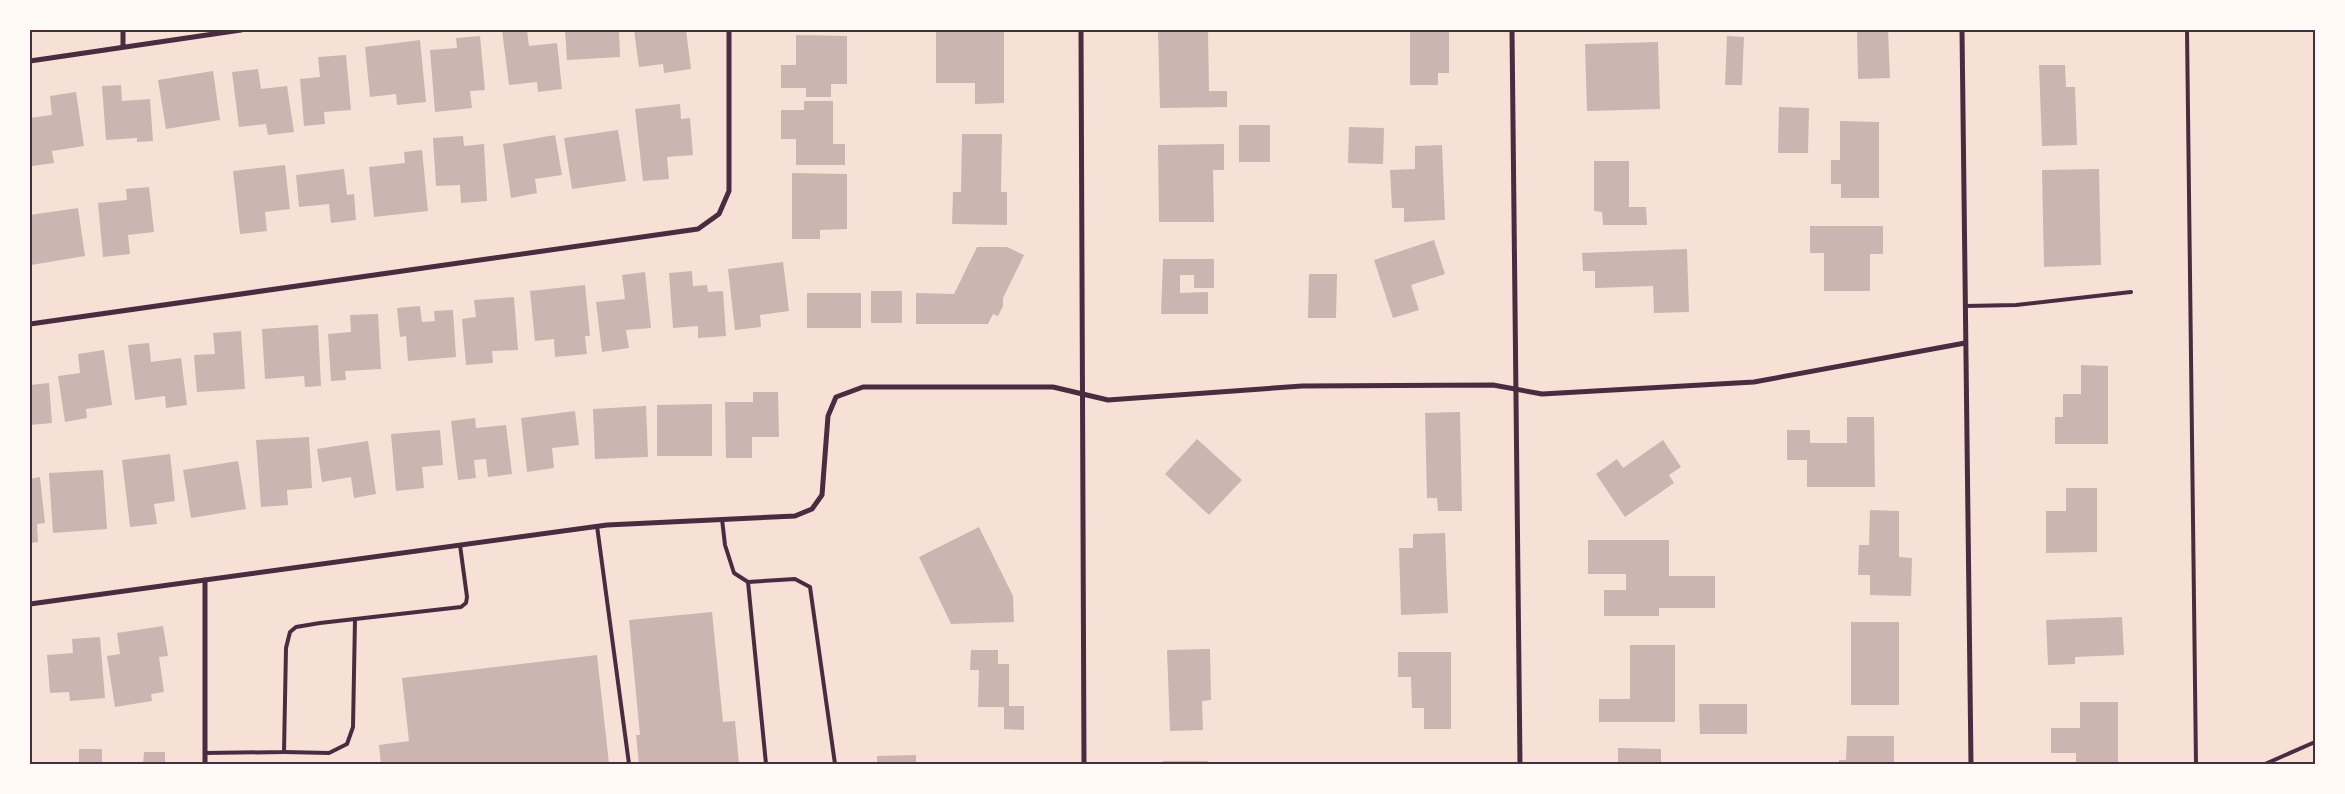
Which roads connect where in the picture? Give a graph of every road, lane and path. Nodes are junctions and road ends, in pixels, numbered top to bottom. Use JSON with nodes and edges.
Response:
{"nodes":[{"id":1,"x":123,"y":30,"type":"edge"},
{"id":2,"x":241,"y":30,"type":"edge"},
{"id":3,"x":729,"y":30,"type":"edge"},
{"id":4,"x":1081,"y":30,"type":"edge"},
{"id":5,"x":1512,"y":30,"type":"edge"},
{"id":6,"x":1962,"y":30,"type":"edge"},
{"id":7,"x":2187,"y":30,"type":"edge"},
{"id":8,"x":123,"y":46,"type":"junction"},
{"id":9,"x":30,"y":61,"type":"edge"},
{"id":10,"x":2132,"y":292,"type":"dead end"},
{"id":11,"x":1964,"y":306,"type":"junction"},
{"id":12,"x":30,"y":324,"type":"edge"},
{"id":13,"x":1965,"y":343,"type":"junction"},
{"id":14,"x":1515,"y":389,"type":"junction"},
{"id":15,"x":1084,"y":394,"type":"junction"},
{"id":16,"x":722,"y":519,"type":"junction"},
{"id":17,"x":597,"y":526,"type":"junction"},
{"id":18,"x":460,"y":545,"type":"junction"},
{"id":19,"x":205,"y":580,"type":"junction"},
{"id":20,"x":748,"y":582,"type":"junction"},
{"id":21,"x":30,"y":604,"type":"edge"},
{"id":22,"x":355,"y":619,"type":"junction"},
{"id":23,"x":2315,"y":742,"type":"edge"},
{"id":24,"x":284,"y":752,"type":"junction"},
{"id":25,"x":205,"y":753,"type":"junction"},
{"id":26,"x":205,"y":764,"type":"edge"},
{"id":27,"x":629,"y":764,"type":"edge"},
{"id":28,"x":766,"y":764,"type":"edge"},
{"id":29,"x":835,"y":764,"type":"edge"},
{"id":30,"x":1084,"y":764,"type":"edge"},
{"id":31,"x":1520,"y":764,"type":"edge"},
{"id":32,"x":1971,"y":764,"type":"edge"},
{"id":33,"x":2196,"y":764,"type":"edge"},
{"id":34,"x":2265,"y":764,"type":"edge"}],
"edges":[{"from":1,"to":8,"type":"street"},
{"from":2,"to":8,"type":"street"},
{"from":3,"to":12,"type":"street"},
{"from":4,"to":15,"type":"street"},
{"from":5,"to":14,"type":"street"},
{"from":6,"to":11,"type":"street"},
{"from":7,"to":33,"type":"lane"},
{"from":8,"to":9,"type":"street"},
{"from":10,"to":11,"type":"lane"},
{"from":11,"to":13,"type":"street"},
{"from":13,"to":14,"type":"street"},
{"from":13,"to":32,"type":"street"},
{"from":14,"to":15,"type":"street"},
{"from":14,"to":31,"type":"street"},
{"from":15,"to":16,"type":"street"},
{"from":15,"to":30,"type":"street"},
{"from":16,"to":17,"type":"street"},
{"from":16,"to":20,"type":"lane"},
{"from":17,"to":18,"type":"street"},
{"from":17,"to":27,"type":"lane"},
{"from":18,"to":19,"type":"street"},
{"from":18,"to":22,"type":"lane"},
{"from":19,"to":21,"type":"street"},
{"from":19,"to":25,"type":"street"},
{"from":20,"to":28,"type":"lane"},
{"from":20,"to":29,"type":"lane"},
{"from":22,"to":24,"type":"lane"},
{"from":22,"to":24,"type":"lane"},
{"from":23,"to":34,"type":"lane"},
{"from":24,"to":25,"type":"lane"},
{"from":25,"to":26,"type":"street"}]}
